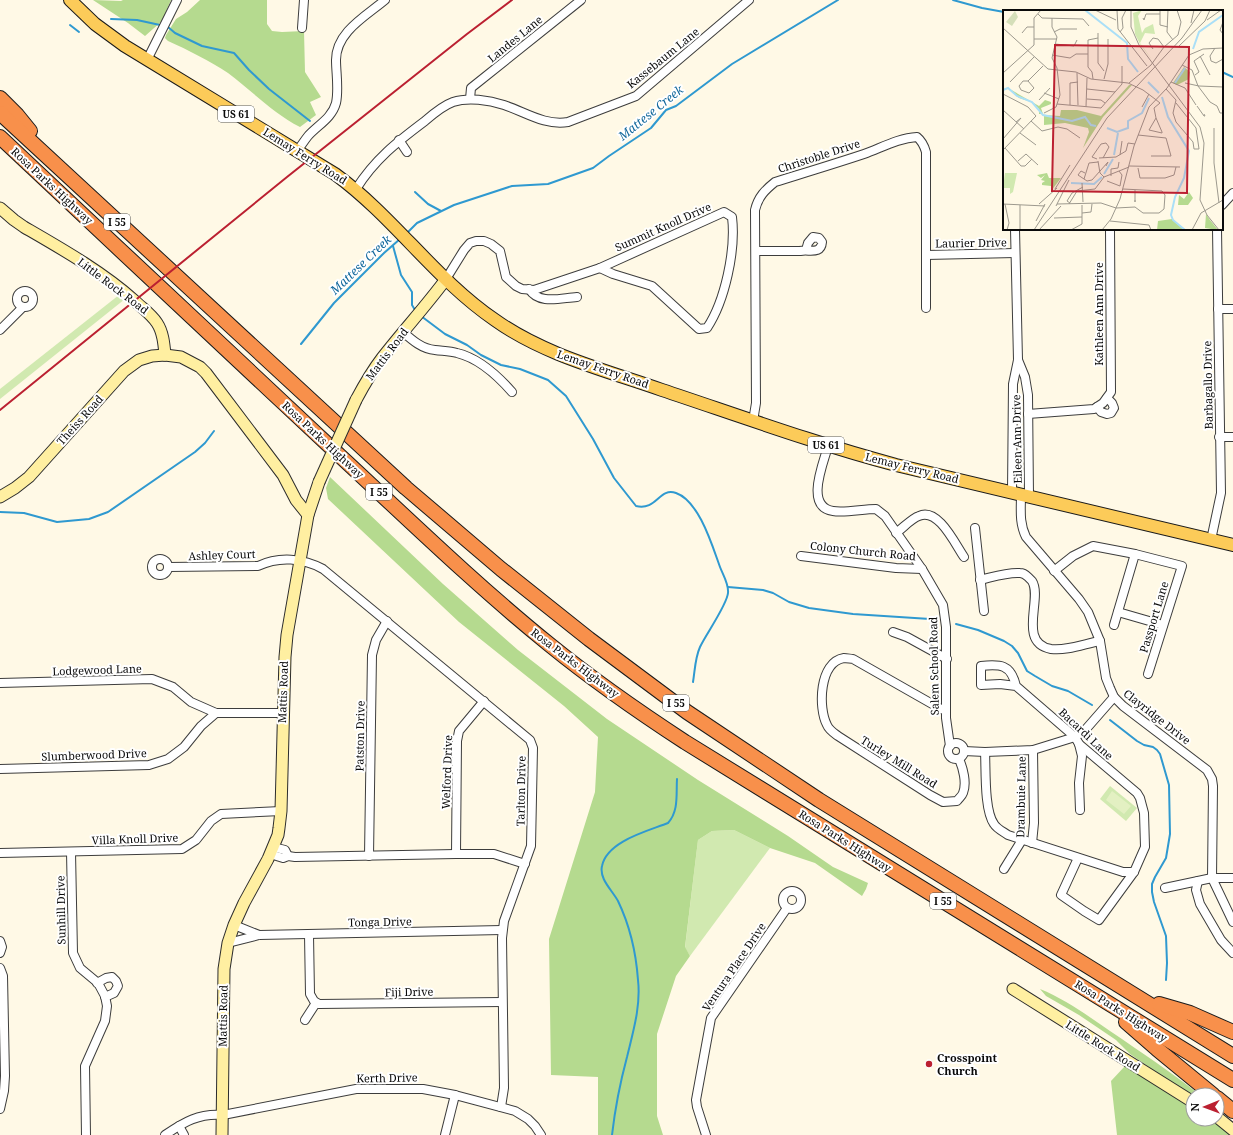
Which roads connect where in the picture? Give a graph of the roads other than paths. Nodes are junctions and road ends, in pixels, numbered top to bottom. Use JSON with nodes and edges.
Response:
{"nodes":[{"id":1,"x":70,"y":0,"type":"edge"},
{"id":2,"x":177,"y":0,"type":"edge"},
{"id":3,"x":304,"y":0,"type":"edge"},
{"id":4,"x":385,"y":0,"type":"edge"},
{"id":5,"x":581,"y":0,"type":"edge"},
{"id":6,"x":749,"y":0,"type":"edge"},
{"id":7,"x":302,"y":28,"type":"dead end"},
{"id":8,"x":148,"y":60,"type":"junction"},
{"id":9,"x":0,"y":98,"type":"edge"},
{"id":10,"x":470,"y":99,"type":"junction"},
{"id":11,"x":0,"y":113,"type":"edge"},
{"id":12,"x":0,"y":137,"type":"edge"},
{"id":13,"x":399,"y":140,"type":"junction"},
{"id":14,"x":297,"y":151,"type":"junction"},
{"id":15,"x":408,"y":152,"type":"dead end"},
{"id":16,"x":59,"y":168,"type":"junction"},
{"id":17,"x":356,"y":189,"type":"junction"},
{"id":18,"x":1233,"y":193,"type":"edge"},
{"id":19,"x":1223,"y":204,"type":"edge"},
{"id":20,"x":1,"y":211,"type":"edge"},
{"id":21,"x":1015,"y":230,"type":"edge"},
{"id":22,"x":1110,"y":230,"type":"edge"},
{"id":23,"x":1217,"y":230,"type":"edge"},
{"id":24,"x":806,"y":250,"type":"dead end"},
{"id":25,"x":756,"y":251,"type":"junction"},
{"id":26,"x":1015,"y":254,"type":"junction"},
{"id":27,"x":926,"y":255,"type":"junction"},
{"id":28,"x":600,"y":268,"type":"junction"},
{"id":29,"x":446,"y":279,"type":"junction"},
{"id":30,"x":529,"y":289,"type":"junction"},
{"id":31,"x":577,"y":297,"type":"dead end"},
{"id":32,"x":23,"y":307,"type":"dead end"},
{"id":33,"x":926,"y":308,"type":"dead end"},
{"id":34,"x":1218,"y":309,"type":"junction"},
{"id":35,"x":1233,"y":309,"type":"edge"},
{"id":36,"x":0,"y":330,"type":"edge"},
{"id":37,"x":403,"y":332,"type":"junction"},
{"id":38,"x":165,"y":355,"type":"junction"},
{"id":39,"x":1018,"y":360,"type":"junction"},
{"id":40,"x":512,"y":392,"type":"dead end"},
{"id":41,"x":1107,"y":398,"type":"junction"},
{"id":42,"x":1097,"y":407,"type":"junction"},
{"id":43,"x":1028,"y":414,"type":"junction"},
{"id":44,"x":752,"y":421,"type":"junction"},
{"id":45,"x":1219,"y":437,"type":"junction"},
{"id":46,"x":1233,"y":437,"type":"edge"},
{"id":47,"x":828,"y":446,"type":"junction"},
{"id":48,"x":289,"y":488,"type":"junction"},
{"id":49,"x":1021,"y":494,"type":"junction"},
{"id":50,"x":0,"y":497,"type":"edge"},
{"id":51,"x":312,"y":499,"type":"junction"},
{"id":52,"x":308,"y":515,"type":"junction"},
{"id":53,"x":975,"y":528,"type":"dead end"},
{"id":54,"x":896,"y":533,"type":"junction"},
{"id":55,"x":1212,"y":540,"type":"junction"},
{"id":56,"x":1233,"y":545,"type":"edge"},
{"id":57,"x":1135,"y":554,"type":"junction"},
{"id":58,"x":801,"y":556,"type":"dead end"},
{"id":59,"x":964,"y":557,"type":"dead end"},
{"id":60,"x":299,"y":561,"type":"junction"},
{"id":61,"x":168,"y":567,"type":"dead end"},
{"id":62,"x":922,"y":569,"type":"junction"},
{"id":63,"x":1054,"y":571,"type":"junction"},
{"id":64,"x":980,"y":580,"type":"junction"},
{"id":65,"x":984,"y":611,"type":"dead end"},
{"id":66,"x":1118,"y":612,"type":"junction"},
{"id":67,"x":387,"y":621,"type":"junction"},
{"id":68,"x":1114,"y":625,"type":"dead end"},
{"id":69,"x":1163,"y":625,"type":"junction"},
{"id":70,"x":893,"y":632,"type":"dead end"},
{"id":71,"x":1100,"y":641,"type":"junction"},
{"id":72,"x":947,"y":659,"type":"junction"},
{"id":73,"x":1148,"y":674,"type":"dead end"},
{"id":74,"x":0,"y":683,"type":"edge"},
{"id":75,"x":1016,"y":686,"type":"junction"},
{"id":76,"x":1114,"y":697,"type":"junction"},
{"id":77,"x":484,"y":701,"type":"junction"},
{"id":78,"x":946,"y":710,"type":"junction"},
{"id":79,"x":216,"y":713,"type":"junction"},
{"id":80,"x":282,"y":713,"type":"junction"},
{"id":81,"x":1075,"y":737,"type":"junction"},
{"id":82,"x":1079,"y":744,"type":"junction"},
{"id":83,"x":950,"y":746,"type":"junction"},
{"id":84,"x":1033,"y":750,"type":"junction"},
{"id":85,"x":964,"y":751,"type":"junction"},
{"id":86,"x":985,"y":752,"type":"junction"},
{"id":87,"x":959,"y":758,"type":"junction"},
{"id":88,"x":0,"y":769,"type":"edge"},
{"id":89,"x":1080,"y":810,"type":"dead end"},
{"id":90,"x":281,"y":811,"type":"junction"},
{"id":91,"x":1022,"y":840,"type":"junction"},
{"id":92,"x":1032,"y":843,"type":"junction"},
{"id":93,"x":271,"y":850,"type":"junction"},
{"id":94,"x":71,"y":852,"type":"junction"},
{"id":95,"x":0,"y":853,"type":"edge"},
{"id":96,"x":456,"y":854,"type":"junction"},
{"id":97,"x":369,"y":856,"type":"junction"},
{"id":98,"x":1078,"y":858,"type":"junction"},
{"id":99,"x":524,"y":864,"type":"junction"},
{"id":100,"x":1004,"y":870,"type":"dead end"},
{"id":101,"x":1134,"y":872,"type":"junction"},
{"id":102,"x":1212,"y":878,"type":"junction"},
{"id":103,"x":1233,"y":878,"type":"edge"},
{"id":104,"x":1198,"y":881,"type":"junction"},
{"id":105,"x":1165,"y":888,"type":"dead end"},
{"id":106,"x":787,"y":908,"type":"dead end"},
{"id":107,"x":1233,"y":922,"type":"edge"},
{"id":108,"x":234,"y":925,"type":"junction"},
{"id":109,"x":502,"y":930,"type":"junction"},
{"id":110,"x":258,"y":935,"type":"junction"},
{"id":111,"x":309,"y":935,"type":"junction"},
{"id":112,"x":0,"y":941,"type":"edge"},
{"id":113,"x":228,"y":943,"type":"junction"},
{"id":114,"x":0,"y":953,"type":"edge"},
{"id":115,"x":1233,"y":953,"type":"edge"},
{"id":116,"x":0,"y":968,"type":"edge"},
{"id":117,"x":97,"y":982,"type":"junction"},
{"id":118,"x":1013,"y":989,"type":"dead end"},
{"id":119,"x":1095,"y":995,"type":"junction"},
{"id":120,"x":105,"y":997,"type":"junction"},
{"id":121,"x":1140,"y":999,"type":"junction"},
{"id":122,"x":502,"y":1002,"type":"junction"},
{"id":123,"x":316,"y":1003,"type":"junction"},
{"id":124,"x":305,"y":1020,"type":"dead end"},
{"id":125,"x":1233,"y":1032,"type":"edge"},
{"id":126,"x":2,"y":1034,"type":"edge"},
{"id":127,"x":1233,"y":1056,"type":"edge"},
{"id":128,"x":1233,"y":1080,"type":"edge"},
{"id":129,"x":1204,"y":1087,"type":"edge"},
{"id":130,"x":456,"y":1095,"type":"junction"},
{"id":131,"x":1185,"y":1097,"type":"edge"},
{"id":132,"x":1225,"y":1104,"type":"edge"},
{"id":133,"x":501,"y":1107,"type":"junction"},
{"id":134,"x":0,"y":1109,"type":"edge"},
{"id":135,"x":1233,"y":1111,"type":"edge"},
{"id":136,"x":223,"y":1115,"type":"junction"},
{"id":137,"x":1225,"y":1124,"type":"edge"},
{"id":138,"x":179,"y":1126,"type":"junction"},
{"id":139,"x":1233,"y":1130,"type":"edge"},
{"id":140,"x":86,"y":1135,"type":"edge"},
{"id":141,"x":165,"y":1135,"type":"edge"},
{"id":142,"x":184,"y":1135,"type":"edge"},
{"id":143,"x":222,"y":1135,"type":"edge"},
{"id":144,"x":445,"y":1135,"type":"edge"},
{"id":145,"x":541,"y":1135,"type":"edge"},
{"id":146,"x":706,"y":1135,"type":"edge"}],
"edges":[{"from":1,"to":8,"type":"main road","name":"Lemay Ferry Road","number":"US 61"},
{"from":2,"to":8,"type":"street"},
{"from":3,"to":7,"type":"street"},
{"from":4,"to":14,"type":"street"},
{"from":5,"to":10,"type":"street","name":"Landes Lane"},
{"from":6,"to":10,"type":"street","name":"Kassebaum Lane"},
{"from":8,"to":14,"type":"main road","name":"Lemay Ferry Road","number":"US 61"},
{"from":9,"to":16,"type":"highway"},
{"from":10,"to":13,"type":"street","name":"Kassebaum Lane"},
{"from":11,"to":16,"type":"highway","number":"I 55"},
{"from":12,"to":119,"type":"highway","name":"Rosa Parks Highway","number":"I 55"},
{"from":13,"to":15,"type":"street"},
{"from":13,"to":17,"type":"street","name":"Kassebaum Lane"},
{"from":14,"to":17,"type":"main road","name":"Lemay Ferry Road","number":"US 61"},
{"from":16,"to":121,"type":"highway","name":"Rosa Parks Highway","number":"I 55"},
{"from":17,"to":29,"type":"main road","name":"Lemay Ferry Road","number":"US 61"},
{"from":18,"to":19,"type":"street"},
{"from":20,"to":38,"type":"main road","name":"Little Rock Road"},
{"from":21,"to":26,"type":"street","name":"Eileen Ann Drive"},
{"from":22,"to":41,"type":"street","name":"Kathleen Ann Drive"},
{"from":23,"to":34,"type":"street","name":"Barbagallo Drive"},
{"from":24,"to":25,"type":"street"},
{"from":25,"to":27,"type":"street","name":"Christoble Drive"},
{"from":25,"to":44,"type":"street","name":"Christoble Drive"},
{"from":26,"to":27,"type":"street","name":"Laurier Drive"},
{"from":26,"to":39,"type":"street","name":"Eileen Ann Drive"},
{"from":27,"to":33,"type":"street","name":"Christoble Drive"},
{"from":28,"to":28,"type":"street","name":"Summit Knoll Drive"},
{"from":28,"to":30,"type":"street","name":"Summit Knoll Drive"},
{"from":29,"to":30,"type":"street"},
{"from":29,"to":37,"type":"main road","name":"Mattis Road"},
{"from":29,"to":44,"type":"main road","name":"Lemay Ferry Road","number":"US 61"},
{"from":30,"to":31,"type":"street"},
{"from":32,"to":36,"type":"street"},
{"from":34,"to":35,"type":"street"},
{"from":34,"to":45,"type":"street","name":"Barbagallo Drive"},
{"from":37,"to":40,"type":"street"},
{"from":37,"to":51,"type":"main road","name":"Mattis Road","bridge":true},
{"from":38,"to":48,"type":"main road"},
{"from":38,"to":50,"type":"main road","name":"Theiss Road"},
{"from":39,"to":43,"type":"street","name":"Eileen Ann Drive"},
{"from":39,"to":49,"type":"street","name":"Eileen Ann Drive"},
{"from":41,"to":42,"type":"street"},
{"from":41,"to":42,"type":"street","name":"Kathleen Ann Drive"},
{"from":42,"to":43,"type":"street","name":"Kathleen Ann Drive"},
{"from":43,"to":49,"type":"street","name":"Eileen Ann Drive"},
{"from":44,"to":47,"type":"main road","name":"Lemay Ferry Road","number":"US 61"},
{"from":45,"to":46,"type":"street"},
{"from":45,"to":55,"type":"street","name":"Barbagallo Drive"},
{"from":47,"to":49,"type":"main road","name":"Lemay Ferry Road","number":"US 61"},
{"from":47,"to":54,"type":"street","name":"Salem School Road"},
{"from":48,"to":51,"type":"main road"},
{"from":48,"to":52,"type":"main road"},
{"from":49,"to":55,"type":"main road","name":"Lemay Ferry Road","number":"US 61"},
{"from":49,"to":63,"type":"street","name":"Clayridge Drive"},
{"from":51,"to":52,"type":"main road","name":"Mattis Road"},
{"from":52,"to":60,"type":"main road","name":"Mattis Road"},
{"from":53,"to":64,"type":"street"},
{"from":54,"to":59,"type":"street"},
{"from":54,"to":62,"type":"street","name":"Salem School Road"},
{"from":55,"to":56,"type":"main road","name":"Lemay Ferry Road","number":"US 61"},
{"from":57,"to":63,"type":"street"},
{"from":57,"to":66,"type":"street"},
{"from":57,"to":69,"type":"street","name":"Passport Lane"},
{"from":58,"to":62,"type":"street","name":"Colony Church Road"},
{"from":60,"to":61,"type":"street","name":"Ashley Court"},
{"from":60,"to":67,"type":"street","name":"Tarlton Drive"},
{"from":60,"to":80,"type":"main road","name":"Mattis Road"},
{"from":62,"to":72,"type":"street","name":"Salem School Road"},
{"from":63,"to":71,"type":"street","name":"Clayridge Drive"},
{"from":64,"to":65,"type":"street"},
{"from":64,"to":71,"type":"street"},
{"from":66,"to":68,"type":"street"},
{"from":66,"to":69,"type":"street"},
{"from":67,"to":77,"type":"street","name":"Tarlton Drive"},
{"from":67,"to":97,"type":"street","name":"Patston Drive"},
{"from":69,"to":73,"type":"street","name":"Passport Lane"},
{"from":70,"to":72,"type":"street"},
{"from":71,"to":76,"type":"street","name":"Clayridge Drive"},
{"from":72,"to":78,"type":"street","name":"Salem School Road"},
{"from":74,"to":79,"type":"street","name":"Lodgewood Lane"},
{"from":75,"to":75,"type":"street","name":"Bacardi Lane"},
{"from":75,"to":81,"type":"street","name":"Bacardi Lane"},
{"from":76,"to":81,"type":"street"},
{"from":76,"to":102,"type":"street","name":"Clayridge Drive"},
{"from":77,"to":96,"type":"street","name":"Welford Drive"},
{"from":77,"to":99,"type":"street","name":"Tarlton Drive"},
{"from":78,"to":83,"type":"street","name":"Salem School Road"},
{"from":78,"to":87,"type":"street","name":"Turley Mill Road"},
{"from":79,"to":80,"type":"street","name":"Lodgewood Lane"},
{"from":79,"to":88,"type":"street","name":"Slumberwood Drive"},
{"from":80,"to":90,"type":"main road","name":"Mattis Road"},
{"from":81,"to":82,"type":"street","name":"Bacardi Lane"},
{"from":81,"to":84,"type":"street"},
{"from":82,"to":89,"type":"street"},
{"from":82,"to":101,"type":"street","name":"Bacardi Lane"},
{"from":83,"to":85,"type":"street"},
{"from":83,"to":87,"type":"street"},
{"from":84,"to":86,"type":"street"},
{"from":84,"to":92,"type":"street","name":"Drambuie Lane"},
{"from":85,"to":86,"type":"street"},
{"from":85,"to":87,"type":"street"},
{"from":86,"to":91,"type":"street"},
{"from":90,"to":93,"type":"main road","name":"Mattis Road"},
{"from":90,"to":94,"type":"street","name":"Villa Knoll Drive"},
{"from":91,"to":92,"type":"street"},
{"from":91,"to":100,"type":"street"},
{"from":92,"to":98,"type":"street"},
{"from":93,"to":97,"type":"street"},
{"from":93,"to":108,"type":"main road","name":"Mattis Road"},
{"from":94,"to":95,"type":"street","name":"Villa Knoll Drive"},
{"from":94,"to":117,"type":"street","name":"Sunhill Drive"},
{"from":96,"to":97,"type":"street"},
{"from":96,"to":99,"type":"street"},
{"from":98,"to":101,"type":"street"},
{"from":98,"to":101,"type":"street"},
{"from":99,"to":109,"type":"street","name":"Tarlton Drive"},
{"from":102,"to":103,"type":"street"},
{"from":102,"to":104,"type":"street"},
{"from":102,"to":107,"type":"street","name":"Clayridge Drive"},
{"from":104,"to":105,"type":"street"},
{"from":104,"to":115,"type":"street"},
{"from":106,"to":146,"type":"street","name":"Ventura Place Drive"},
{"from":108,"to":110,"type":"street","name":"Tonga Drive"},
{"from":108,"to":113,"type":"main road","name":"Mattis Road"},
{"from":109,"to":111,"type":"street","name":"Tonga Drive"},
{"from":109,"to":122,"type":"street","name":"Tarlton Drive"},
{"from":110,"to":111,"type":"street","name":"Tonga Drive"},
{"from":110,"to":113,"type":"street","name":"Tonga Drive"},
{"from":111,"to":123,"type":"street"},
{"from":112,"to":114,"type":"street"},
{"from":113,"to":136,"type":"main road","name":"Mattis Road"},
{"from":116,"to":126,"type":"street"},
{"from":117,"to":120,"type":"street","name":"Sunhill Drive"},
{"from":117,"to":120,"type":"street"},
{"from":118,"to":131,"type":"main road","name":"Little Rock Road"},
{"from":119,"to":128,"type":"highway","name":"Rosa Parks Highway","number":"I 55"},
{"from":119,"to":129,"type":"highway"},
{"from":120,"to":140,"type":"street","name":"Sunhill Drive"},
{"from":121,"to":125,"type":"highway"},
{"from":121,"to":127,"type":"highway","name":"Rosa Parks Highway","number":"I 55"},
{"from":122,"to":123,"type":"street","name":"Fiji Drive"},
{"from":122,"to":133,"type":"street","name":"Tarlton Drive"},
{"from":123,"to":124,"type":"street"},
{"from":126,"to":134,"type":"street"},
{"from":130,"to":133,"type":"street","name":"Kerth Drive"},
{"from":130,"to":136,"type":"street","name":"Kerth Drive"},
{"from":130,"to":144,"type":"street"},
{"from":132,"to":135,"type":"highway"},
{"from":133,"to":145,"type":"street","name":"Kerth Drive"},
{"from":136,"to":138,"type":"street","name":"Kerth Drive"},
{"from":136,"to":143,"type":"main road","name":"Mattis Road"},
{"from":137,"to":139,"type":"main road"},
{"from":138,"to":141,"type":"street","name":"Kerth Drive"},
{"from":138,"to":142,"type":"street"}]}
